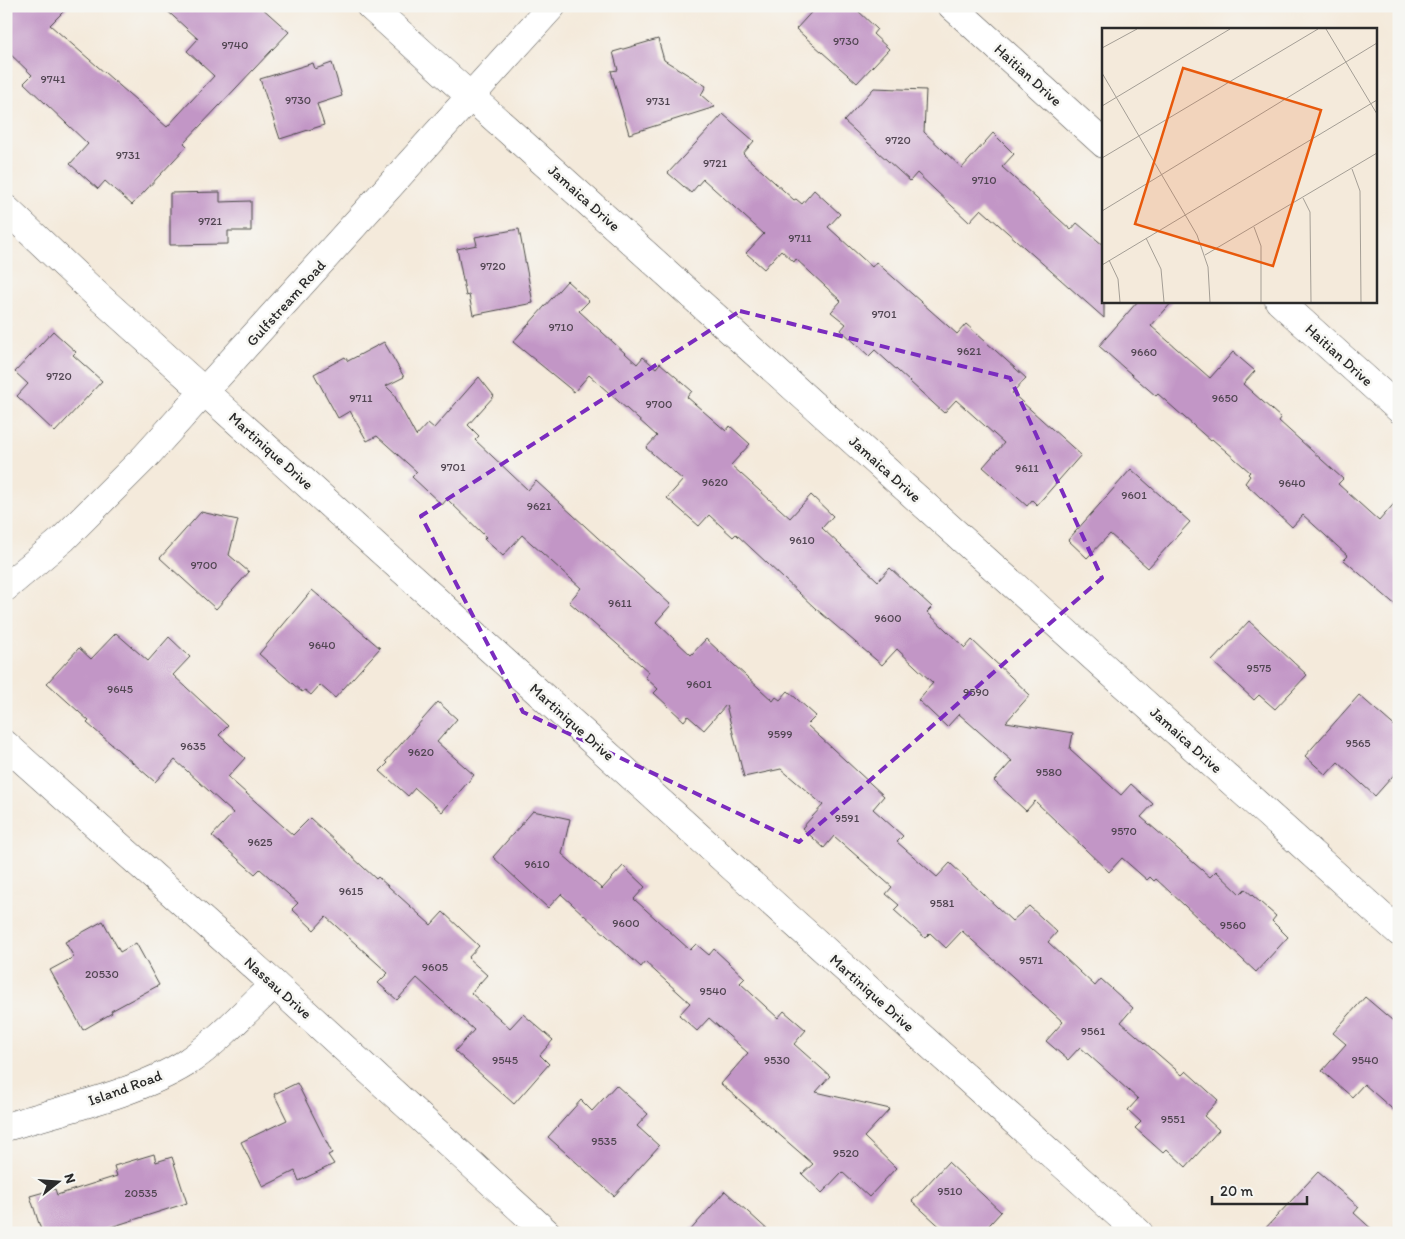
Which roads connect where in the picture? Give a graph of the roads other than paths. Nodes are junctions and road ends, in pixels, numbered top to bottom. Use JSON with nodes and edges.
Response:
{"nodes":[{"id":1,"x":370,"y":6,"type":"edge"},
{"id":2,"x":552,"y":6,"type":"edge"},
{"id":3,"x":952,"y":6,"type":"edge"},
{"id":4,"x":471,"y":97,"type":"junction"},
{"id":5,"x":1102,"y":142,"type":"edge"},
{"id":6,"x":6,"y":209,"type":"edge"},
{"id":7,"x":1279,"y":302,"type":"edge"},
{"id":8,"x":205,"y":392,"type":"junction"},
{"id":9,"x":1399,"y":409,"type":"edge"},
{"id":10,"x":6,"y":587,"type":"edge"},
{"id":11,"x":6,"y":745,"type":"edge"},
{"id":12,"x":1399,"y":932,"type":"edge"},
{"id":13,"x":274,"y":984,"type":"junction"},
{"id":14,"x":6,"y":1127,"type":"edge"},
{"id":15,"x":547,"y":1233,"type":"edge"},
{"id":16,"x":1139,"y":1233,"type":"edge"}],
"edges":[{"from":1,"to":4,"type":"street","name":"Jamaica Drive"},
{"from":2,"to":4,"type":"street","name":"Gulfstream Road"},
{"from":3,"to":5,"type":"street","name":"Haitian Drive"},
{"from":4,"to":8,"type":"street","name":"Gulfstream Road"},
{"from":4,"to":12,"type":"street","name":"Jamaica Drive"},
{"from":6,"to":8,"type":"street","name":"Martinique Drive"},
{"from":7,"to":9,"type":"street","name":"Haitian Drive"},
{"from":8,"to":10,"type":"street","name":"Gulfstream Road"},
{"from":8,"to":16,"type":"street","name":"Martinique Drive"},
{"from":11,"to":13,"type":"street","name":"Nassau Drive"},
{"from":13,"to":14,"type":"street","name":"Island Road"},
{"from":13,"to":15,"type":"street","name":"Nassau Drive"}]}
